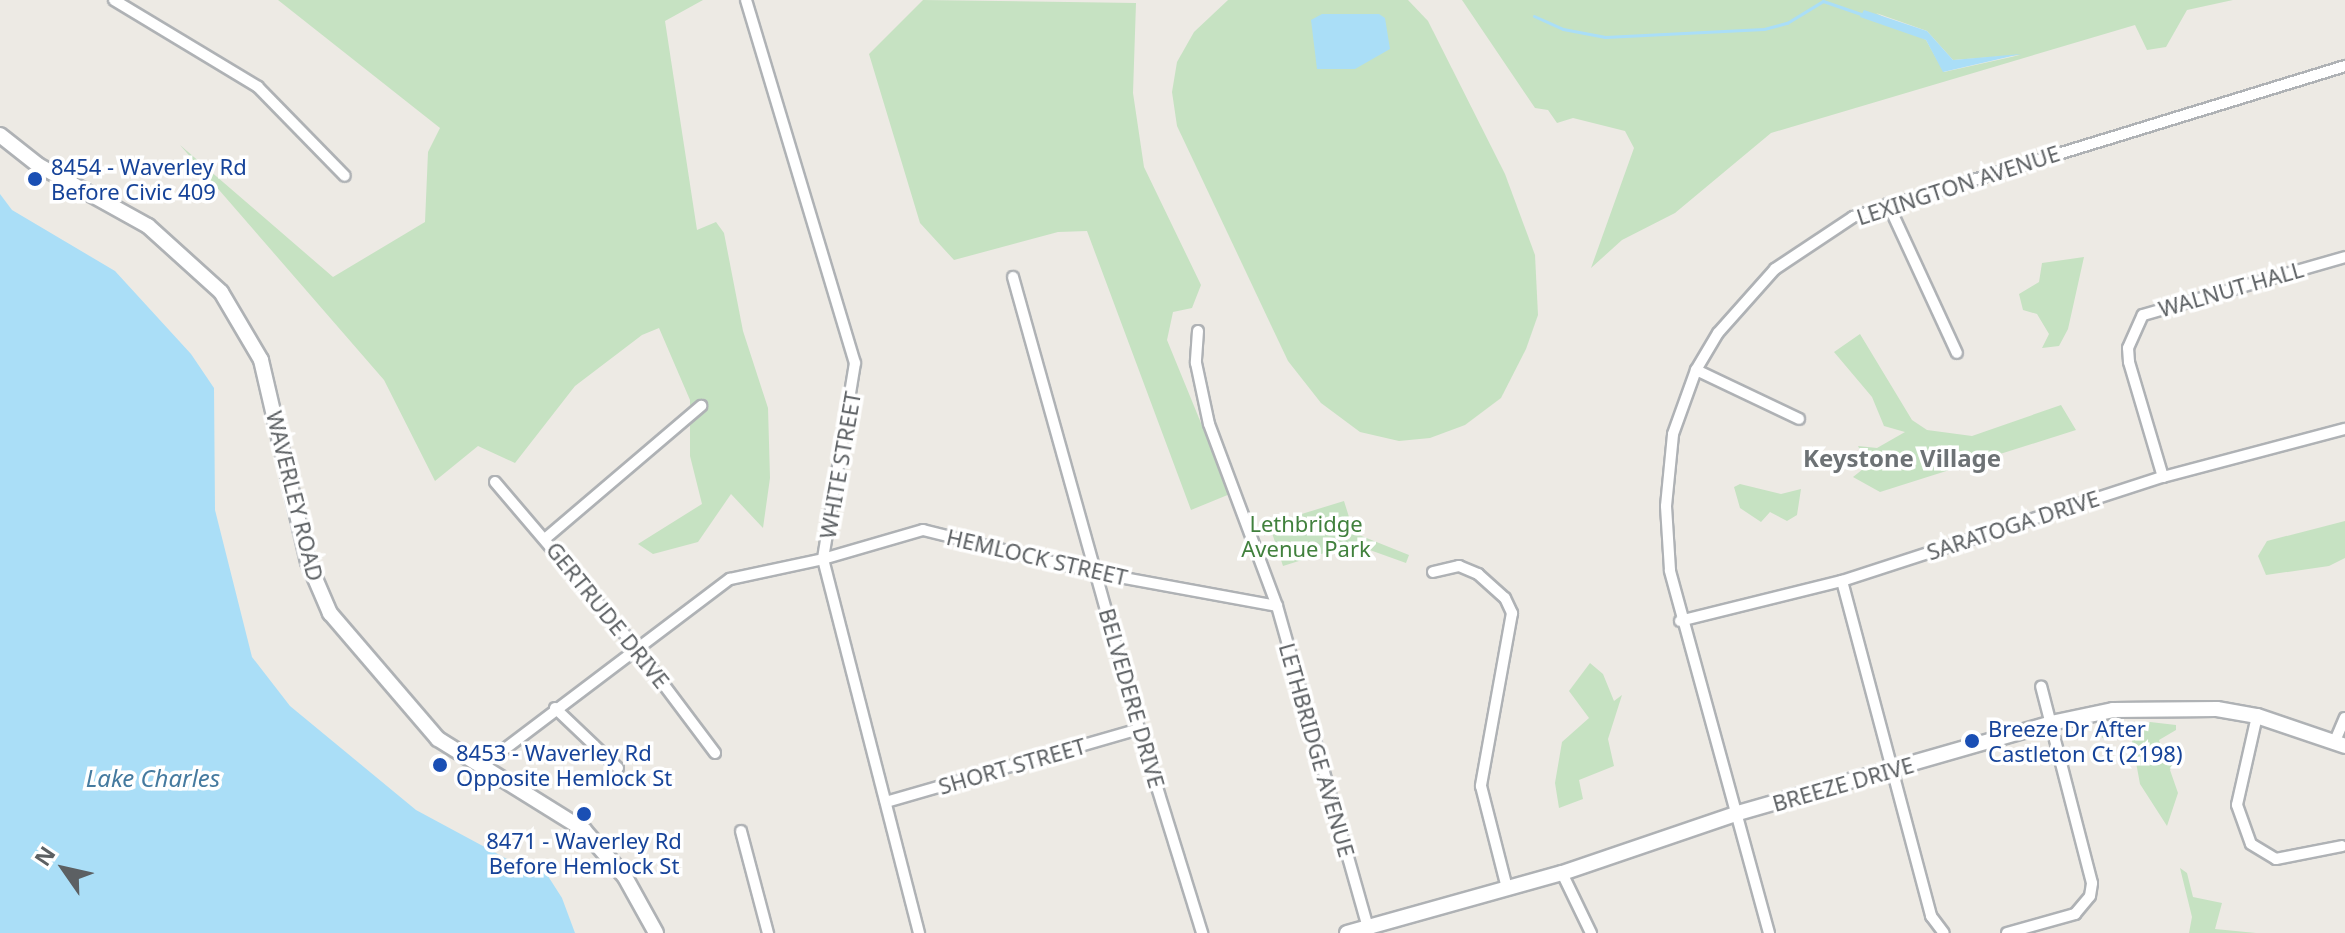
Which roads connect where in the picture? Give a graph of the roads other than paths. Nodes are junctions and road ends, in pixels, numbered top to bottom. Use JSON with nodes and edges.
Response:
{"nodes":[{"id":1,"x":114,"y":0,"type":"edge"},
{"id":2,"x":746,"y":0,"type":"edge"},
{"id":3,"x":2345,"y":66,"type":"edge"},
{"id":4,"x":0,"y":135,"type":"edge"},
{"id":5,"x":345,"y":176,"type":"dead end"},
{"id":6,"x":1888,"y":204,"type":"junction"},
{"id":7,"x":2345,"y":257,"type":"edge"},
{"id":8,"x":1013,"y":277,"type":"dead end"},
{"id":9,"x":1198,"y":331,"type":"dead end"},
{"id":10,"x":1957,"y":353,"type":"dead end"},
{"id":11,"x":1696,"y":370,"type":"junction"},
{"id":12,"x":701,"y":406,"type":"dead end"},
{"id":13,"x":1799,"y":419,"type":"dead end"},
{"id":14,"x":2345,"y":429,"type":"edge"},
{"id":15,"x":2163,"y":477,"type":"junction"},
{"id":16,"x":495,"y":482,"type":"dead end"},
{"id":17,"x":546,"y":538,"type":"junction"},
{"id":18,"x":823,"y":559,"type":"junction"},
{"id":19,"x":1433,"y":572,"type":"dead end"},
{"id":20,"x":1097,"y":573,"type":"junction"},
{"id":21,"x":1842,"y":581,"type":"junction"},
{"id":22,"x":1277,"y":606,"type":"junction"},
{"id":23,"x":1680,"y":621,"type":"junction"},
{"id":24,"x":637,"y":649,"type":"junction"},
{"id":25,"x":2041,"y":686,"type":"dead end"},
{"id":26,"x":555,"y":708,"type":"junction"},
{"id":27,"x":2257,"y":716,"type":"junction"},
{"id":28,"x":2345,"y":718,"type":"edge"},
{"id":29,"x":2051,"y":723,"type":"junction"},
{"id":30,"x":1139,"y":729,"type":"junction"},
{"id":31,"x":2340,"y":743,"type":"edge"},
{"id":32,"x":715,"y":753,"type":"dead end"},
{"id":33,"x":481,"y":767,"type":"junction"},
{"id":34,"x":618,"y":768,"type":"dead end"},
{"id":35,"x":1890,"y":771,"type":"junction"},
{"id":36,"x":886,"y":802,"type":"junction"},
{"id":37,"x":1738,"y":813,"type":"junction"},
{"id":38,"x":741,"y":831,"type":"dead end"},
{"id":39,"x":2342,"y":846,"type":"dead end"},
{"id":40,"x":1562,"y":873,"type":"junction"},
{"id":41,"x":1507,"y":888,"type":"junction"},
{"id":42,"x":1368,"y":930,"type":"edge"},
{"id":43,"x":656,"y":933,"type":"edge"},
{"id":44,"x":768,"y":933,"type":"edge"},
{"id":45,"x":919,"y":933,"type":"edge"},
{"id":46,"x":1202,"y":933,"type":"edge"},
{"id":47,"x":1347,"y":933,"type":"edge"},
{"id":48,"x":1591,"y":933,"type":"edge"},
{"id":49,"x":1769,"y":933,"type":"edge"},
{"id":50,"x":1944,"y":933,"type":"edge"},
{"id":51,"x":2007,"y":933,"type":"edge"}],
"edges":[{"from":1,"to":5,"type":"street"},
{"from":2,"to":18,"type":"street","name":"WHITE STREET"},
{"from":3,"to":6,"type":"street","name":"LEXINGTON AVENUE"},
{"from":4,"to":33,"type":"main road","name":"WAVERLEY ROAD"},
{"from":6,"to":10,"type":"street"},
{"from":6,"to":11,"type":"street","name":"LEXINGTON AVENUE"},
{"from":7,"to":15,"type":"street","name":"WALNUT HALL"},
{"from":8,"to":20,"type":"street","name":"BELVEDERE DRIVE"},
{"from":9,"to":22,"type":"street","name":"LETHBRIDGE AVENUE"},
{"from":11,"to":13,"type":"street"},
{"from":11,"to":23,"type":"street","name":"LEXINGTON AVENUE"},
{"from":12,"to":17,"type":"street"},
{"from":14,"to":15,"type":"street","name":"SARATOGA DRIVE"},
{"from":15,"to":21,"type":"street","name":"SARATOGA DRIVE"},
{"from":16,"to":17,"type":"street","name":"GERTRUDE DRIVE"},
{"from":17,"to":24,"type":"street","name":"GERTRUDE DRIVE"},
{"from":18,"to":20,"type":"street","name":"HEMLOCK STREET"},
{"from":18,"to":24,"type":"street","name":"HEMLOCK STREET"},
{"from":18,"to":36,"type":"street","name":"WHITE STREET"},
{"from":19,"to":41,"type":"street"},
{"from":20,"to":22,"type":"street","name":"HEMLOCK STREET"},
{"from":20,"to":30,"type":"street","name":"BELVEDERE DRIVE"},
{"from":21,"to":23,"type":"street","name":"SARATOGA DRIVE"},
{"from":21,"to":35,"type":"street"},
{"from":22,"to":42,"type":"street","name":"LETHBRIDGE AVENUE"},
{"from":23,"to":37,"type":"street","name":"LEXINGTON AVENUE"},
{"from":24,"to":26,"type":"street","name":"HEMLOCK STREET"},
{"from":24,"to":32,"type":"street","name":"GERTRUDE DRIVE"},
{"from":25,"to":29,"type":"street"},
{"from":26,"to":33,"type":"street","name":"HEMLOCK STREET"},
{"from":26,"to":34,"type":"street"},
{"from":27,"to":29,"type":"main road","name":"BREEZE DRIVE"},
{"from":27,"to":31,"type":"main road","name":"BREEZE DRIVE"},
{"from":27,"to":39,"type":"street"},
{"from":28,"to":31,"type":"street"},
{"from":29,"to":35,"type":"main road","name":"BREEZE DRIVE"},
{"from":29,"to":51,"type":"street"},
{"from":30,"to":36,"type":"street","name":"SHORT STREET"},
{"from":30,"to":46,"type":"street","name":"BELVEDERE DRIVE"},
{"from":33,"to":43,"type":"main road","name":"WAVERLEY ROAD"},
{"from":35,"to":37,"type":"main road","name":"BREEZE DRIVE"},
{"from":35,"to":50,"type":"street"},
{"from":36,"to":45,"type":"street","name":"WHITE STREET"},
{"from":37,"to":40,"type":"main road","name":"BREEZE DRIVE"},
{"from":37,"to":49,"type":"street","name":"LEXINGTON AVENUE"},
{"from":38,"to":44,"type":"street"},
{"from":40,"to":41,"type":"main road","name":"BREEZE DRIVE"},
{"from":40,"to":48,"type":"street"},
{"from":41,"to":42,"type":"main road","name":"BREEZE DRIVE"},
{"from":42,"to":47,"type":"main road","name":"BREEZE DRIVE"}]}
